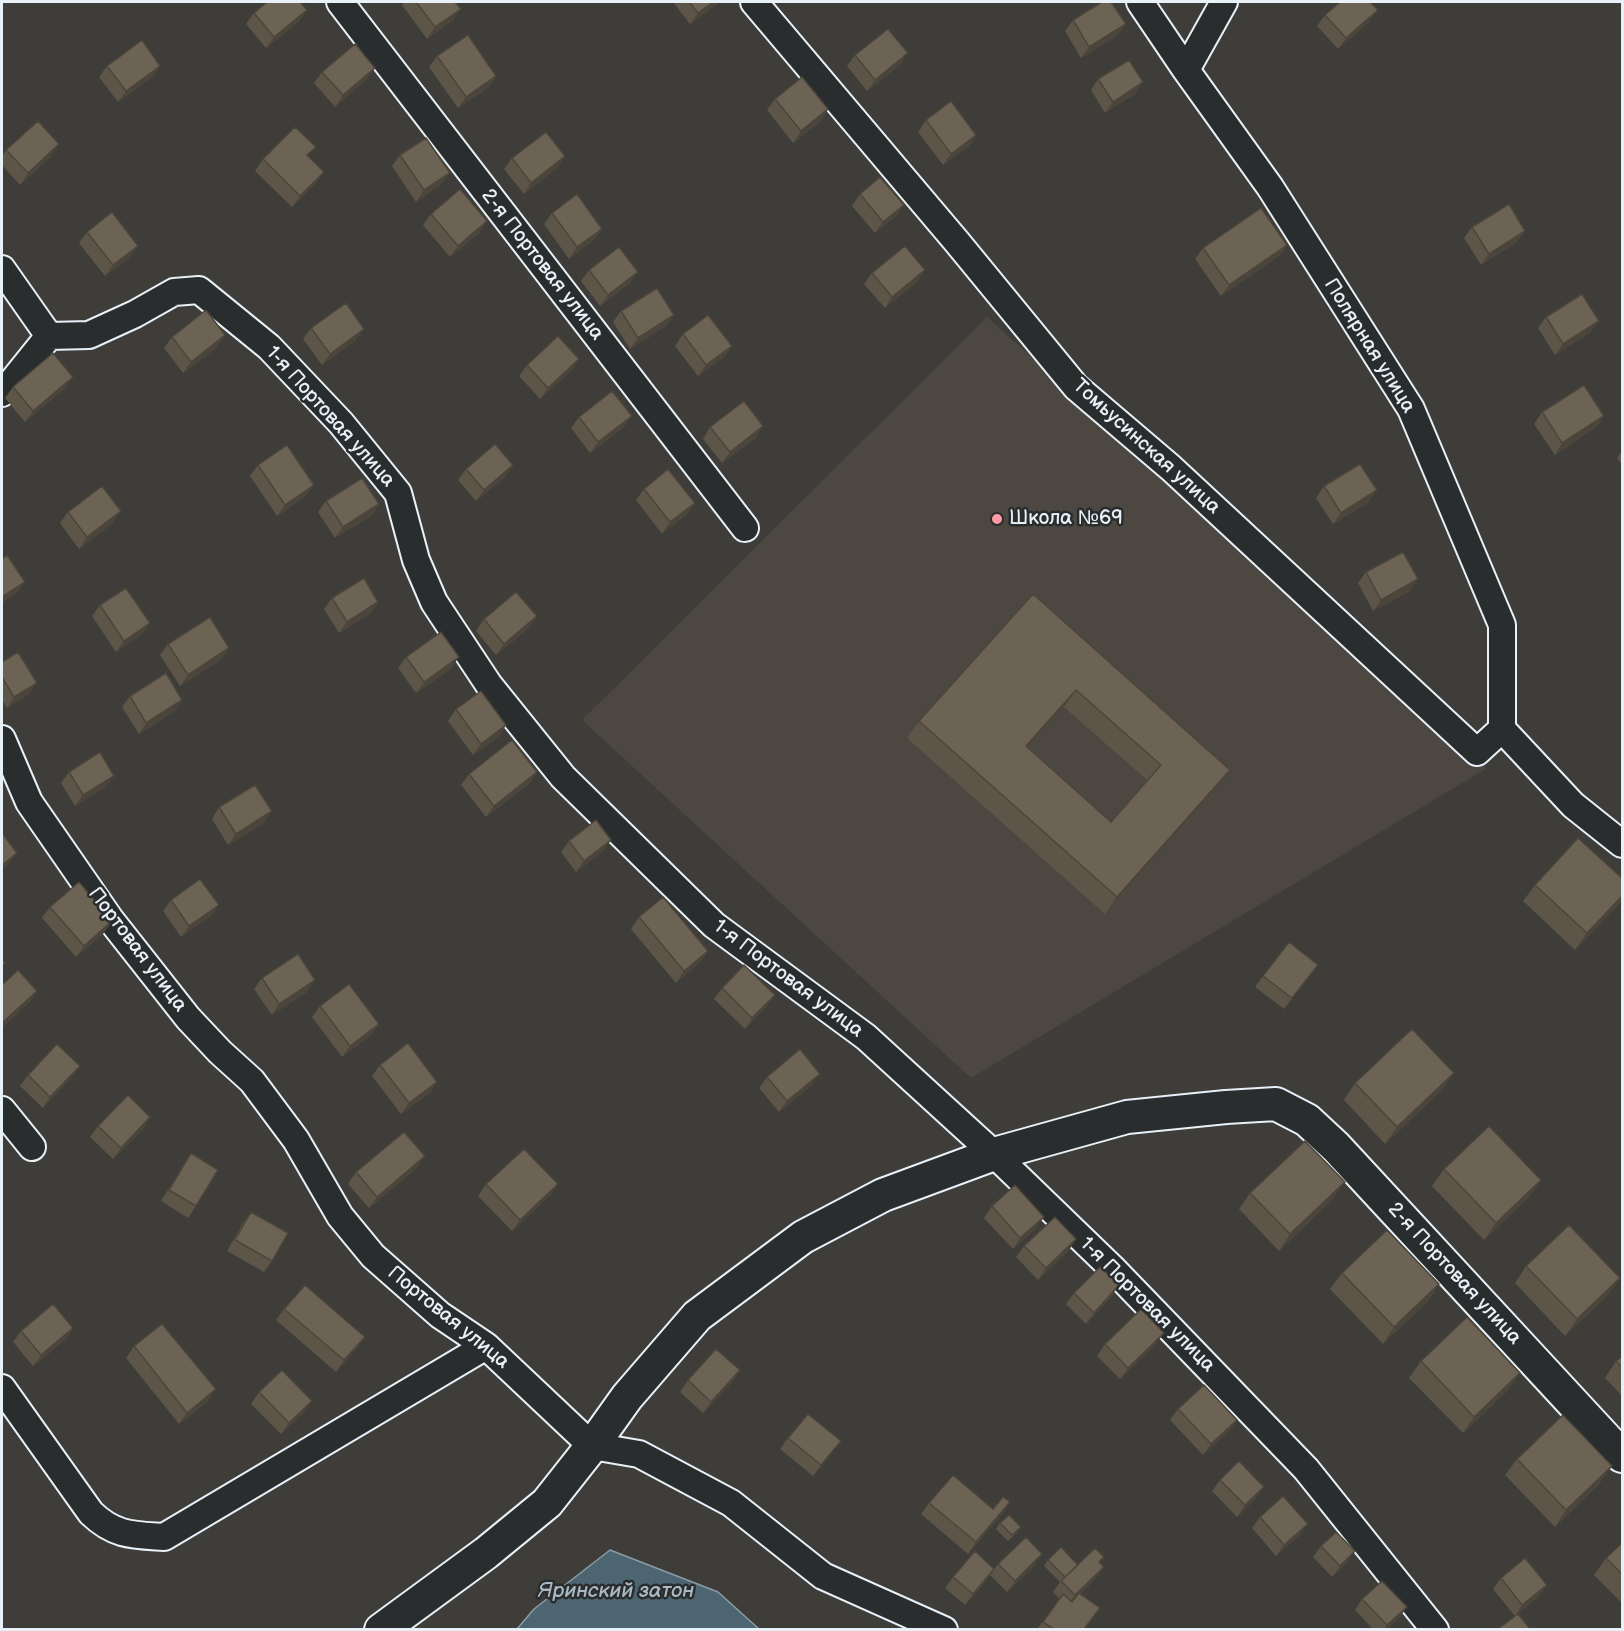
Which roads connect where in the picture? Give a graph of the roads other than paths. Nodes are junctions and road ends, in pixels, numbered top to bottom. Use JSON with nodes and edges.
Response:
{"nodes":[{"id":1,"x":340,"y":2,"type":"edge"},
{"id":2,"x":754,"y":2,"type":"edge"},
{"id":3,"x":1140,"y":2,"type":"edge"},
{"id":4,"x":1224,"y":2,"type":"edge"},
{"id":5,"x":1186,"y":70,"type":"junction"},
{"id":6,"x":2,"y":269,"type":"edge"},
{"id":7,"x":49,"y":336,"type":"junction"},
{"id":8,"x":2,"y":393,"type":"edge"},
{"id":9,"x":745,"y":528,"type":"dead end"},
{"id":10,"x":1502,"y":729,"type":"junction"},
{"id":11,"x":2,"y":739,"type":"edge"},
{"id":12,"x":1623,"y":844,"type":"edge"},
{"id":13,"x":2,"y":1110,"type":"edge"},
{"id":14,"x":32,"y":1147,"type":"dead end"},
{"id":15,"x":994,"y":1154,"type":"junction"},
{"id":16,"x":486,"y":1346,"type":"junction"},
{"id":17,"x":2,"y":1388,"type":"edge"},
{"id":18,"x":592,"y":1446,"type":"junction"},
{"id":19,"x":1623,"y":1456,"type":"edge"},
{"id":20,"x":381,"y":1629,"type":"edge"},
{"id":21,"x":944,"y":1629,"type":"edge"},
{"id":22,"x":1435,"y":1629,"type":"edge"}],
"edges":[{"from":1,"to":9,"type":"street","name":"2-я Портовая улица"},
{"from":2,"to":10,"type":"street","name":"Томьусинская улица"},
{"from":3,"to":5,"type":"street","name":"Полярная улица"},
{"from":4,"to":5,"type":"street"},
{"from":5,"to":10,"type":"street","name":"Полярная улица"},
{"from":6,"to":7,"type":"street"},
{"from":7,"to":8,"type":"street"},
{"from":7,"to":15,"type":"street","name":"1-я Портовая улица"},
{"from":10,"to":12,"type":"street"},
{"from":11,"to":16,"type":"street","name":"Портовая улица"},
{"from":13,"to":14,"type":"street"},
{"from":15,"to":18,"type":"street"},
{"from":15,"to":19,"type":"street","name":"2-я Портовая улица"},
{"from":15,"to":22,"type":"street","name":"1-я Портовая улица"},
{"from":16,"to":17,"type":"street"},
{"from":16,"to":18,"type":"street","name":"Портовая улица"},
{"from":18,"to":20,"type":"street"},
{"from":18,"to":21,"type":"street"}]}
